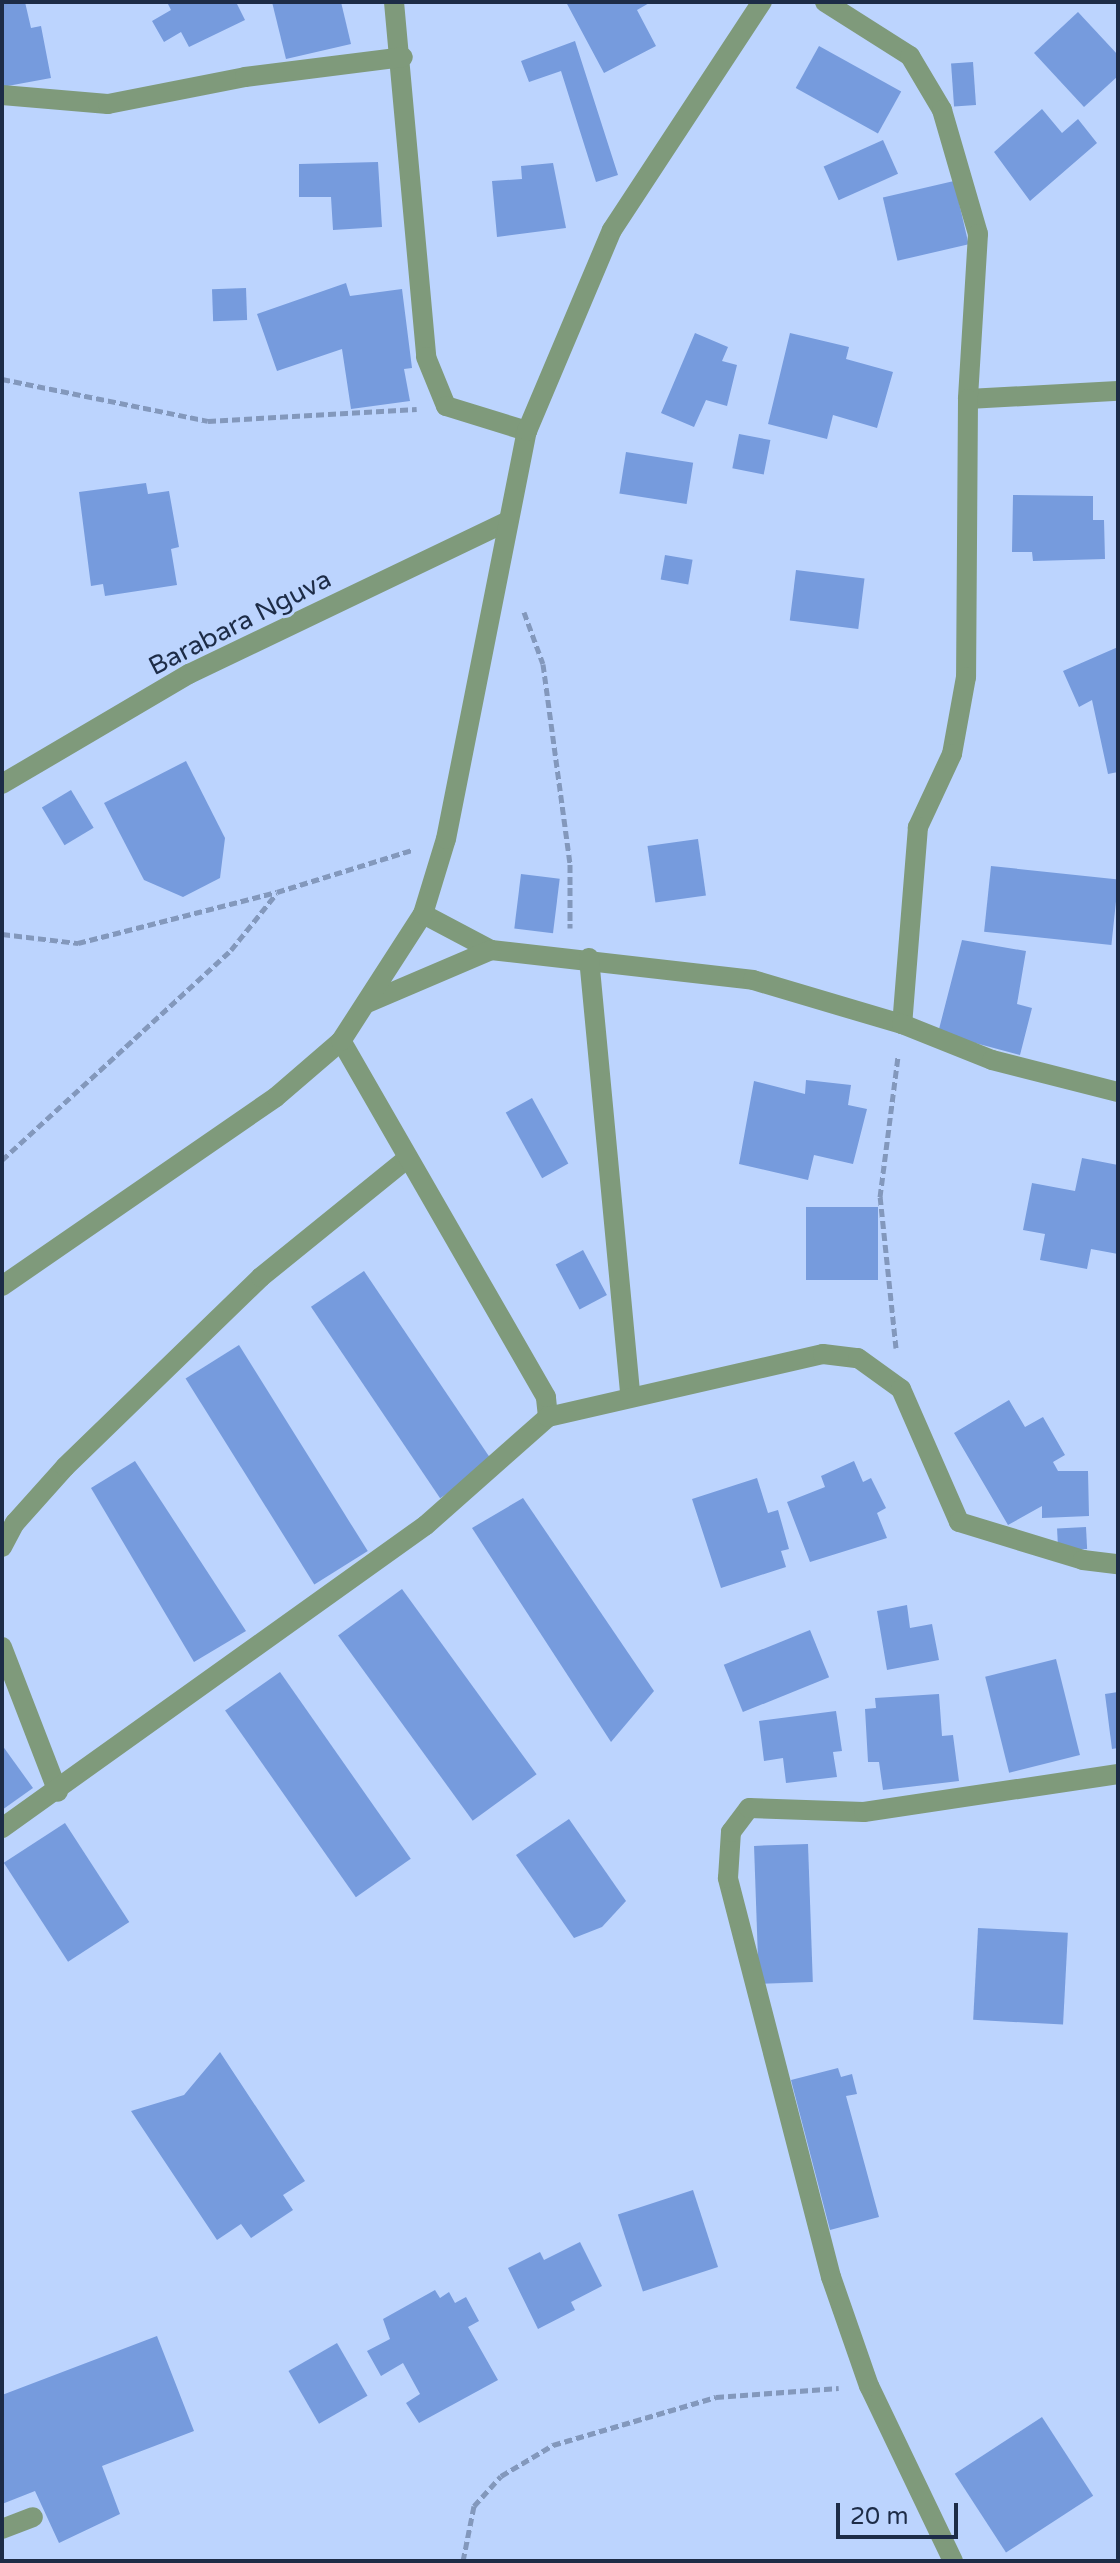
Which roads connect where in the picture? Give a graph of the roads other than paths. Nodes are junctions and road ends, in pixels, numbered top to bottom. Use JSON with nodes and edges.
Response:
{"nodes":[{"id":1,"x":394,"y":2,"type":"edge"},
{"id":2,"x":762,"y":2,"type":"edge"},
{"id":3,"x":825,"y":2,"type":"edge"},
{"id":4,"x":403,"y":57,"type":"junction"},
{"id":5,"x":2,"y":95,"type":"edge"},
{"id":6,"x":1118,"y":391,"type":"edge"},
{"id":7,"x":968,"y":399,"type":"junction"},
{"id":8,"x":527,"y":431,"type":"junction"},
{"id":9,"x":508,"y":521,"type":"junction"},
{"id":10,"x":2,"y":784,"type":"edge"},
{"id":11,"x":423,"y":914,"type":"junction"},
{"id":12,"x":491,"y":950,"type":"junction"},
{"id":13,"x":579,"y":958,"type":"junction"},
{"id":14,"x":367,"y":1003,"type":"junction"},
{"id":15,"x":902,"y":1024,"type":"junction"},
{"id":16,"x":341,"y":1041,"type":"junction"},
{"id":17,"x":1118,"y":1092,"type":"edge"},
{"id":18,"x":408,"y":1158,"type":"junction"},
{"id":19,"x":2,"y":1286,"type":"edge"},
{"id":20,"x":630,"y":1395,"type":"junction"},
{"id":21,"x":548,"y":1417,"type":"junction"},
{"id":22,"x":2,"y":1547,"type":"edge"},
{"id":23,"x":1118,"y":1564,"type":"edge"},
{"id":24,"x":2,"y":1647,"type":"edge"},
{"id":25,"x":1118,"y":1774,"type":"edge"},
{"id":26,"x":58,"y":1792,"type":"junction"},
{"id":27,"x":2,"y":1828,"type":"edge"},
{"id":28,"x":33,"y":2517,"type":"dead end"},
{"id":29,"x":2,"y":2529,"type":"edge"},
{"id":30,"x":953,"y":2561,"type":"edge"}],
"edges":[{"from":1,"to":4,"type":"street"},
{"from":2,"to":8,"type":"street"},
{"from":3,"to":7,"type":"street"},
{"from":4,"to":5,"type":"street"},
{"from":4,"to":8,"type":"street"},
{"from":6,"to":7,"type":"street"},
{"from":7,"to":15,"type":"street"},
{"from":8,"to":9,"type":"street"},
{"from":9,"to":10,"type":"street","name":"Barabara Nguva"},
{"from":9,"to":11,"type":"street"},
{"from":11,"to":12,"type":"street"},
{"from":11,"to":14,"type":"street"},
{"from":12,"to":13,"type":"street"},
{"from":12,"to":14,"type":"street"},
{"from":13,"to":15,"type":"street"},
{"from":13,"to":20,"type":"street"},
{"from":14,"to":16,"type":"street"},
{"from":15,"to":17,"type":"street"},
{"from":16,"to":18,"type":"street"},
{"from":16,"to":19,"type":"street"},
{"from":18,"to":21,"type":"street"},
{"from":18,"to":22,"type":"street"},
{"from":20,"to":21,"type":"street"},
{"from":20,"to":23,"type":"street"},
{"from":21,"to":26,"type":"street"},
{"from":24,"to":26,"type":"street"},
{"from":25,"to":30,"type":"street"},
{"from":26,"to":27,"type":"street"},
{"from":28,"to":29,"type":"street"}]}
